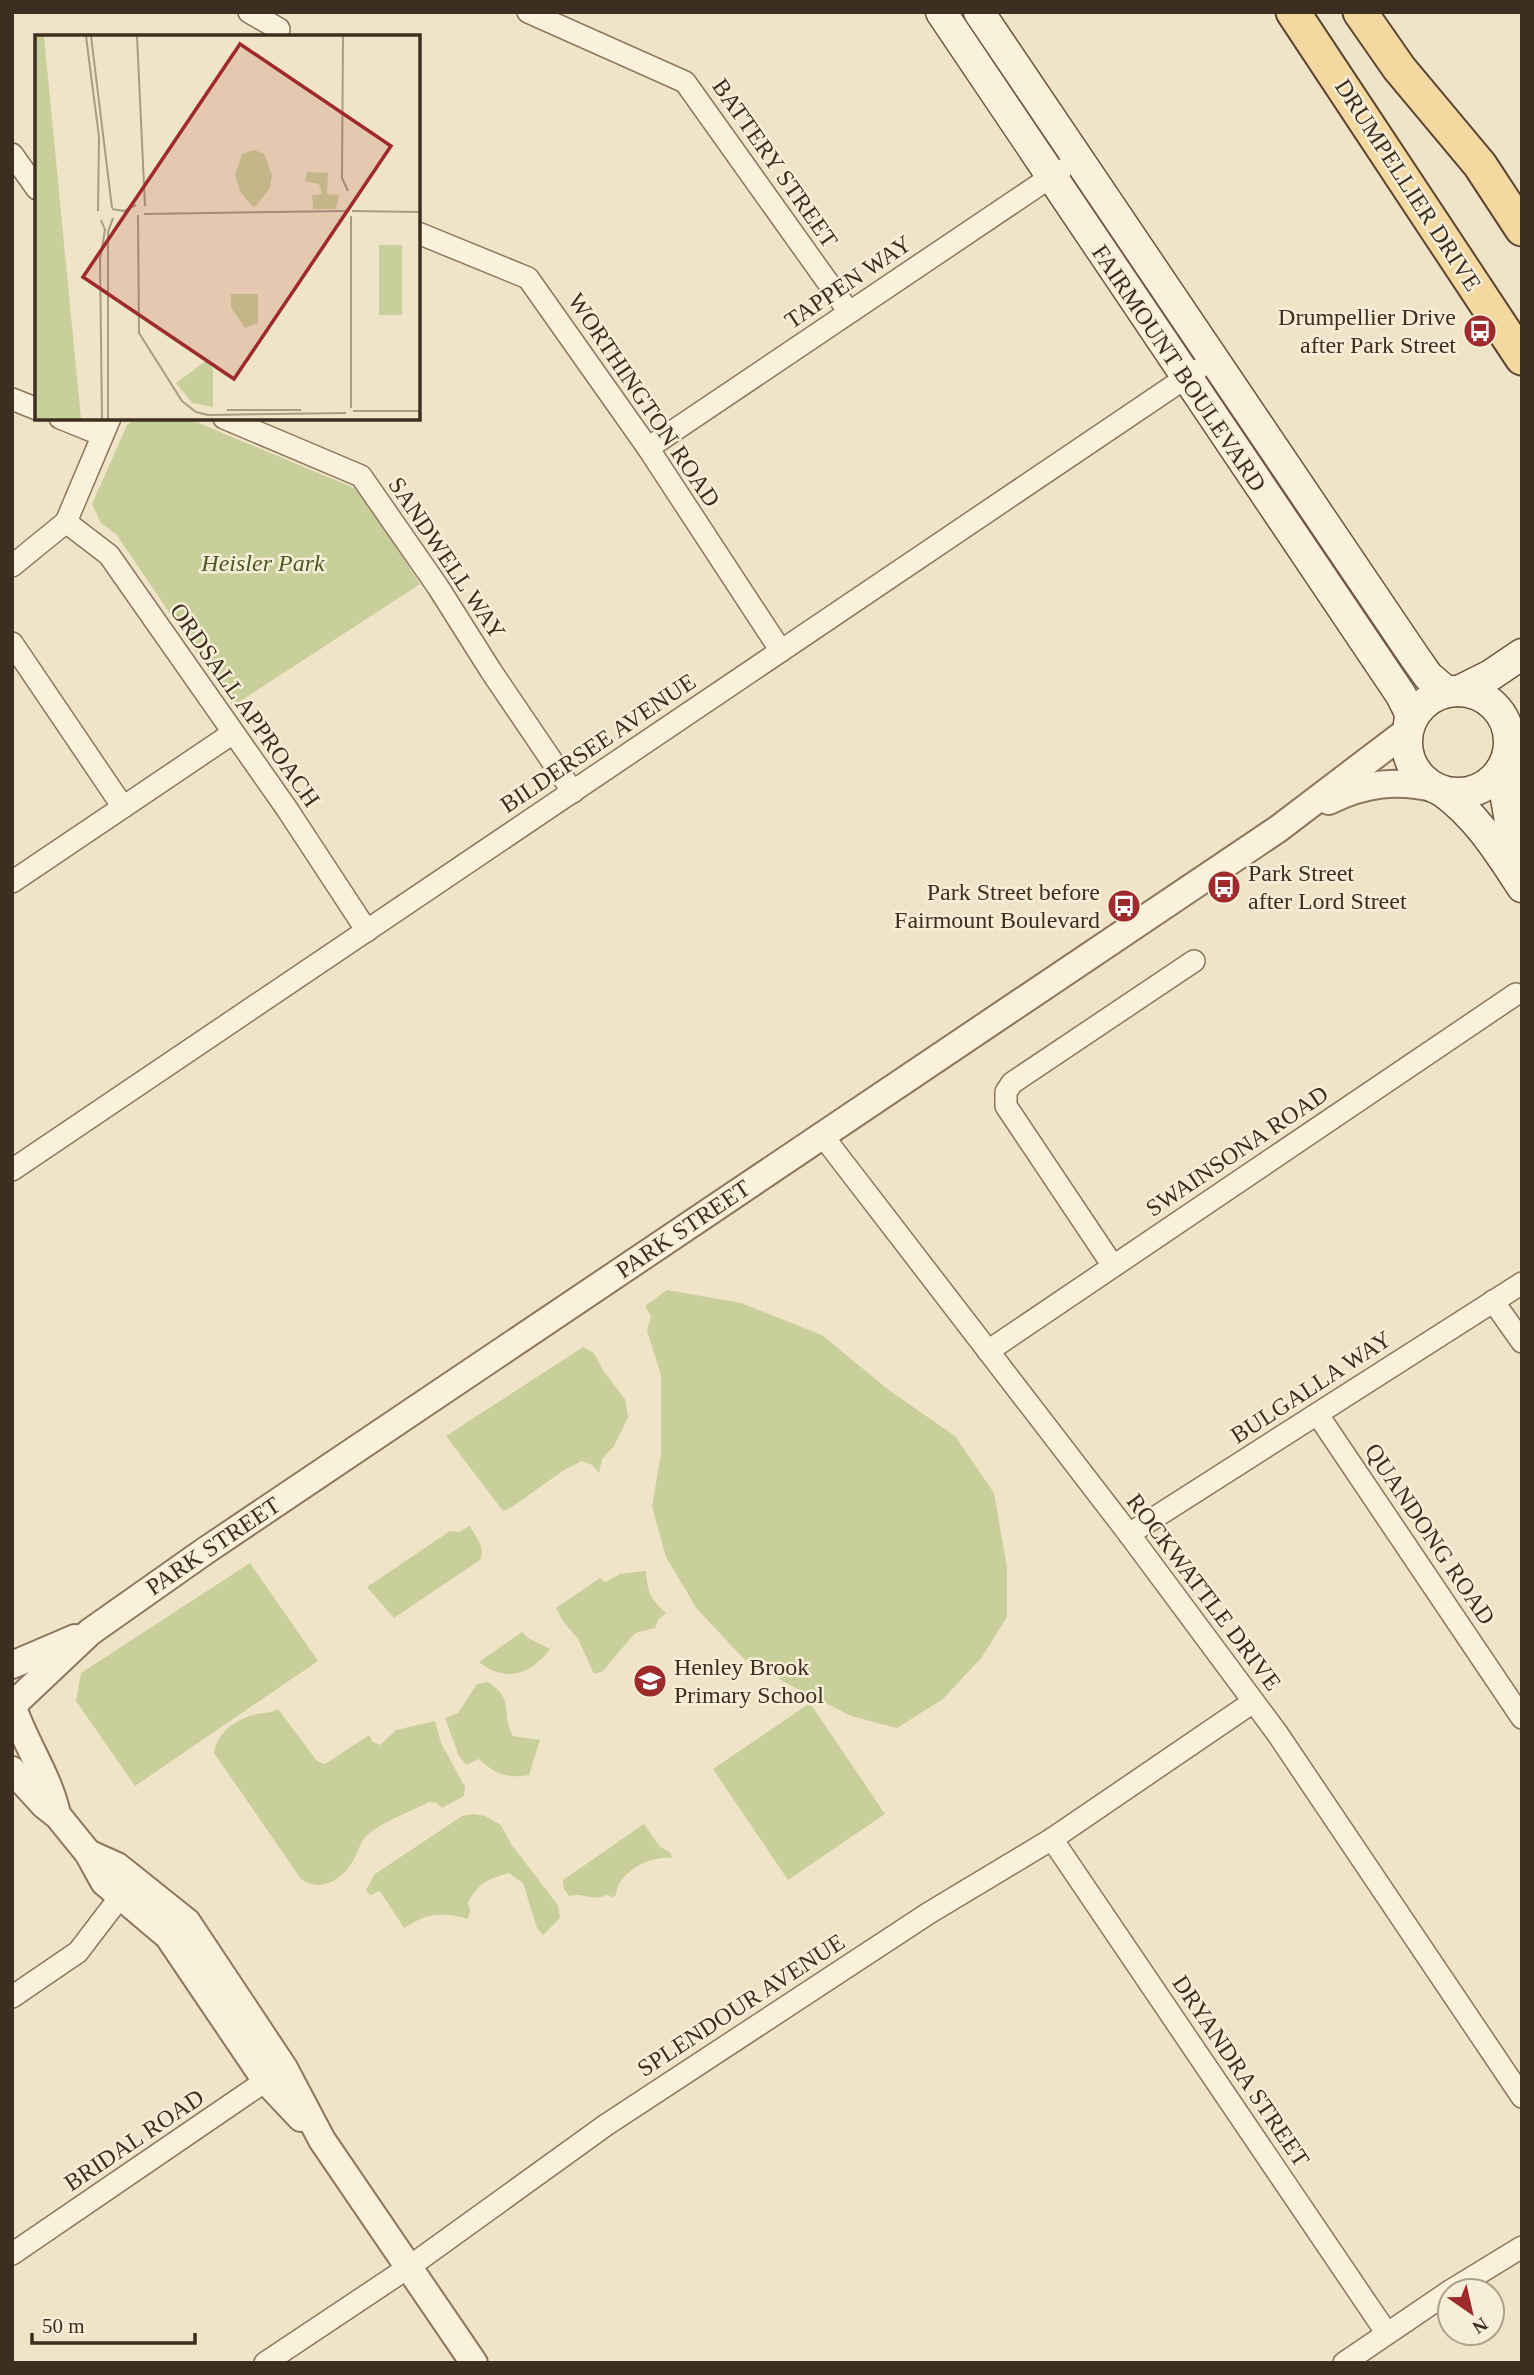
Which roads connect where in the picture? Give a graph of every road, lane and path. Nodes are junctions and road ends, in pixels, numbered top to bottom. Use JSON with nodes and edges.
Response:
{"nodes":[{"id":1,"x":249,"y":12,"type":"edge"},
{"id":2,"x":528,"y":12,"type":"edge"},
{"id":3,"x":941,"y":12,"type":"edge"},
{"id":4,"x":979,"y":12,"type":"edge"},
{"id":5,"x":1293,"y":12,"type":"edge"},
{"id":6,"x":1360,"y":12,"type":"edge"},
{"id":7,"x":280,"y":26,"type":"edge"},
{"id":8,"x":12,"y":154,"type":"edge"},
{"id":9,"x":1077,"y":159,"type":"junction"},
{"id":10,"x":1050,"y":177,"type":"junction"},
{"id":11,"x":35,"y":186,"type":"edge"},
{"id":12,"x":1522,"y":229,"type":"edge"},
{"id":13,"x":420,"y":234,"type":"edge"},
{"id":14,"x":849,"y":312,"type":"junction"},
{"id":15,"x":1522,"y":358,"type":"edge"},
{"id":16,"x":1213,"y":360,"type":"junction"},
{"id":17,"x":1186,"y":378,"type":"junction"},
{"id":18,"x":12,"y":399,"type":"edge"},
{"id":19,"x":35,"y":408,"type":"edge"},
{"id":20,"x":70,"y":420,"type":"edge"},
{"id":21,"x":229,"y":420,"type":"edge"},
{"id":22,"x":106,"y":427,"type":"edge"},
{"id":23,"x":648,"y":448,"type":"junction"},
{"id":24,"x":66,"y":523,"type":"junction"},
{"id":25,"x":12,"y":566,"type":"edge"},
{"id":26,"x":12,"y":643,"type":"edge"},
{"id":27,"x":781,"y":651,"type":"junction"},
{"id":28,"x":1522,"y":654,"type":"edge"},
{"id":29,"x":1453,"y":692,"type":"junction"},
{"id":30,"x":1522,"y":714,"type":"edge"},
{"id":31,"x":1408,"y":728,"type":"junction"},
{"id":32,"x":233,"y":733,"type":"junction"},
{"id":33,"x":1507,"y":756,"type":"junction"},
{"id":34,"x":1439,"y":790,"type":"junction"},
{"id":35,"x":573,"y":792,"type":"junction"},
{"id":36,"x":123,"y":807,"type":"junction"},
{"id":37,"x":1278,"y":829,"type":"junction"},
{"id":38,"x":1522,"y":880,"type":"edge"},
{"id":39,"x":12,"y":882,"type":"edge"},
{"id":40,"x":1522,"y":887,"type":"edge"},
{"id":41,"x":367,"y":931,"type":"junction"},
{"id":42,"x":1194,"y":961,"type":"dead end"},
{"id":43,"x":1516,"y":994,"type":"dead end"},
{"id":44,"x":822,"y":1135,"type":"junction"},
{"id":45,"x":12,"y":1170,"type":"edge"},
{"id":46,"x":1113,"y":1266,"type":"junction"},
{"id":47,"x":1522,"y":1283,"type":"edge"},
{"id":48,"x":1493,"y":1301,"type":"junction"},
{"id":49,"x":1522,"y":1342,"type":"edge"},
{"id":50,"x":988,"y":1351,"type":"junction"},
{"id":51,"x":1318,"y":1415,"type":"junction"},
{"id":52,"x":1129,"y":1534,"type":"junction"},
{"id":53,"x":90,"y":1632,"type":"junction"},
{"id":54,"x":12,"y":1665,"type":"edge"},
{"id":55,"x":1253,"y":1702,"type":"junction"},
{"id":56,"x":14,"y":1703,"type":"edge"},
{"id":57,"x":1522,"y":1718,"type":"edge"},
{"id":58,"x":12,"y":1770,"type":"edge"},
{"id":59,"x":58,"y":1816,"type":"junction"},
{"id":60,"x":1052,"y":1839,"type":"junction"},
{"id":61,"x":88,"y":1853,"type":"junction"},
{"id":62,"x":120,"y":1898,"type":"junction"},
{"id":63,"x":12,"y":1997,"type":"edge"},
{"id":64,"x":275,"y":2075,"type":"junction"},
{"id":65,"x":1522,"y":2097,"type":"edge"},
{"id":66,"x":1522,"y":2247,"type":"edge"},
{"id":67,"x":12,"y":2254,"type":"edge"},
{"id":68,"x":409,"y":2267,"type":"junction"},
{"id":69,"x":1473,"y":2277,"type":"edge"},
{"id":70,"x":1436,"y":2300,"type":"edge"},
{"id":71,"x":1386,"y":2332,"type":"junction"},
{"id":72,"x":265,"y":2363,"type":"edge"},
{"id":73,"x":474,"y":2363,"type":"edge"},
{"id":74,"x":1344,"y":2363,"type":"edge"}],
"edges":[{"from":1,"to":7,"type":"street"},
{"from":2,"to":14,"type":"street","name":"BATTERY STREET"},
{"from":3,"to":10,"type":"main road","name":"FAIRMOUNT BOULEVARD"},
{"from":4,"to":9,"type":"main road","name":"FAIRMOUNT BOULEVARD"},
{"from":5,"to":15,"type":"main road","name":"DRUMPELLIER DRIVE"},
{"from":6,"to":12,"type":"main road"},
{"from":8,"to":11,"type":"street"},
{"from":9,"to":10,"type":"street","name":"TAPPEN WAY"},
{"from":9,"to":16,"type":"main road","name":"FAIRMOUNT BOULEVARD"},
{"from":10,"to":14,"type":"street","name":"TAPPEN WAY"},
{"from":10,"to":17,"type":"main road","name":"FAIRMOUNT BOULEVARD"},
{"from":13,"to":23,"type":"street","name":"WORTHINGTON ROAD"},
{"from":14,"to":23,"type":"street","name":"TAPPEN WAY"},
{"from":16,"to":17,"type":"street","name":"BILDERSEE AVENUE"},
{"from":16,"to":29,"type":"main road","name":"FAIRMOUNT BOULEVARD"},
{"from":17,"to":27,"type":"street","name":"BILDERSEE AVENUE"},
{"from":17,"to":31,"type":"main road","name":"FAIRMOUNT BOULEVARD"},
{"from":18,"to":19,"type":"street"},
{"from":20,"to":22,"type":"street"},
{"from":21,"to":35,"type":"street","name":"SANDWELL WAY"},
{"from":22,"to":24,"type":"street"},
{"from":23,"to":27,"type":"street","name":"WORTHINGTON ROAD"},
{"from":24,"to":25,"type":"street"},
{"from":24,"to":32,"type":"street","name":"ORDSALL APPROACH"},
{"from":26,"to":36,"type":"street"},
{"from":27,"to":35,"type":"street","name":"BILDERSEE AVENUE"},
{"from":28,"to":29,"type":"main road"},
{"from":29,"to":31,"type":"main road"},
{"from":29,"to":33,"type":"main road"},
{"from":30,"to":33,"type":"main road"},
{"from":31,"to":34,"type":"main road"},
{"from":31,"to":37,"type":"street","name":"PARK STREET"},
{"from":32,"to":36,"type":"street"},
{"from":32,"to":41,"type":"street","name":"ORDSALL APPROACH"},
{"from":33,"to":34,"type":"main road"},
{"from":33,"to":38,"type":"main road"},
{"from":34,"to":37,"type":"street","name":"PARK STREET"},
{"from":34,"to":40,"type":"main road"},
{"from":35,"to":41,"type":"street","name":"BILDERSEE AVENUE"},
{"from":36,"to":39,"type":"street"},
{"from":37,"to":44,"type":"street","name":"PARK STREET"},
{"from":41,"to":45,"type":"street","name":"BILDERSEE AVENUE"},
{"from":42,"to":46,"type":"street"},
{"from":43,"to":46,"type":"street","name":"SWAINSONA ROAD"},
{"from":44,"to":50,"type":"street","name":"ROCKWATTLE DRIVE"},
{"from":44,"to":53,"type":"street","name":"PARK STREET"},
{"from":46,"to":50,"type":"street","name":"SWAINSONA ROAD"},
{"from":47,"to":48,"type":"street","name":"BULGALLA WAY"},
{"from":48,"to":49,"type":"street"},
{"from":48,"to":51,"type":"street","name":"BULGALLA WAY"},
{"from":50,"to":52,"type":"street","name":"ROCKWATTLE DRIVE"},
{"from":51,"to":52,"type":"street","name":"BULGALLA WAY"},
{"from":51,"to":57,"type":"street","name":"QUANDONG ROAD"},
{"from":52,"to":55,"type":"street","name":"ROCKWATTLE DRIVE"},
{"from":53,"to":54,"type":"street","name":"PARK STREET"},
{"from":53,"to":56,"type":"street","name":"PARK STREET"},
{"from":55,"to":60,"type":"street","name":"SPLENDOUR AVENUE"},
{"from":55,"to":65,"type":"street","name":"ROCKWATTLE DRIVE"},
{"from":56,"to":59,"type":"street"},
{"from":58,"to":59,"type":"street"},
{"from":59,"to":61,"type":"street"},
{"from":60,"to":68,"type":"street","name":"SPLENDOUR AVENUE"},
{"from":60,"to":71,"type":"street","name":"DRYANDRA STREET"},
{"from":61,"to":62,"type":"street"},
{"from":61,"to":64,"type":"street"},
{"from":62,"to":63,"type":"street"},
{"from":62,"to":64,"type":"street"},
{"from":64,"to":67,"type":"street","name":"BRIDAL ROAD"},
{"from":64,"to":68,"type":"street"},
{"from":66,"to":69,"type":"street"},
{"from":68,"to":72,"type":"street","name":"SPLENDOUR AVENUE"},
{"from":68,"to":73,"type":"street"},
{"from":70,"to":71,"type":"street"},
{"from":71,"to":74,"type":"street"}]}
